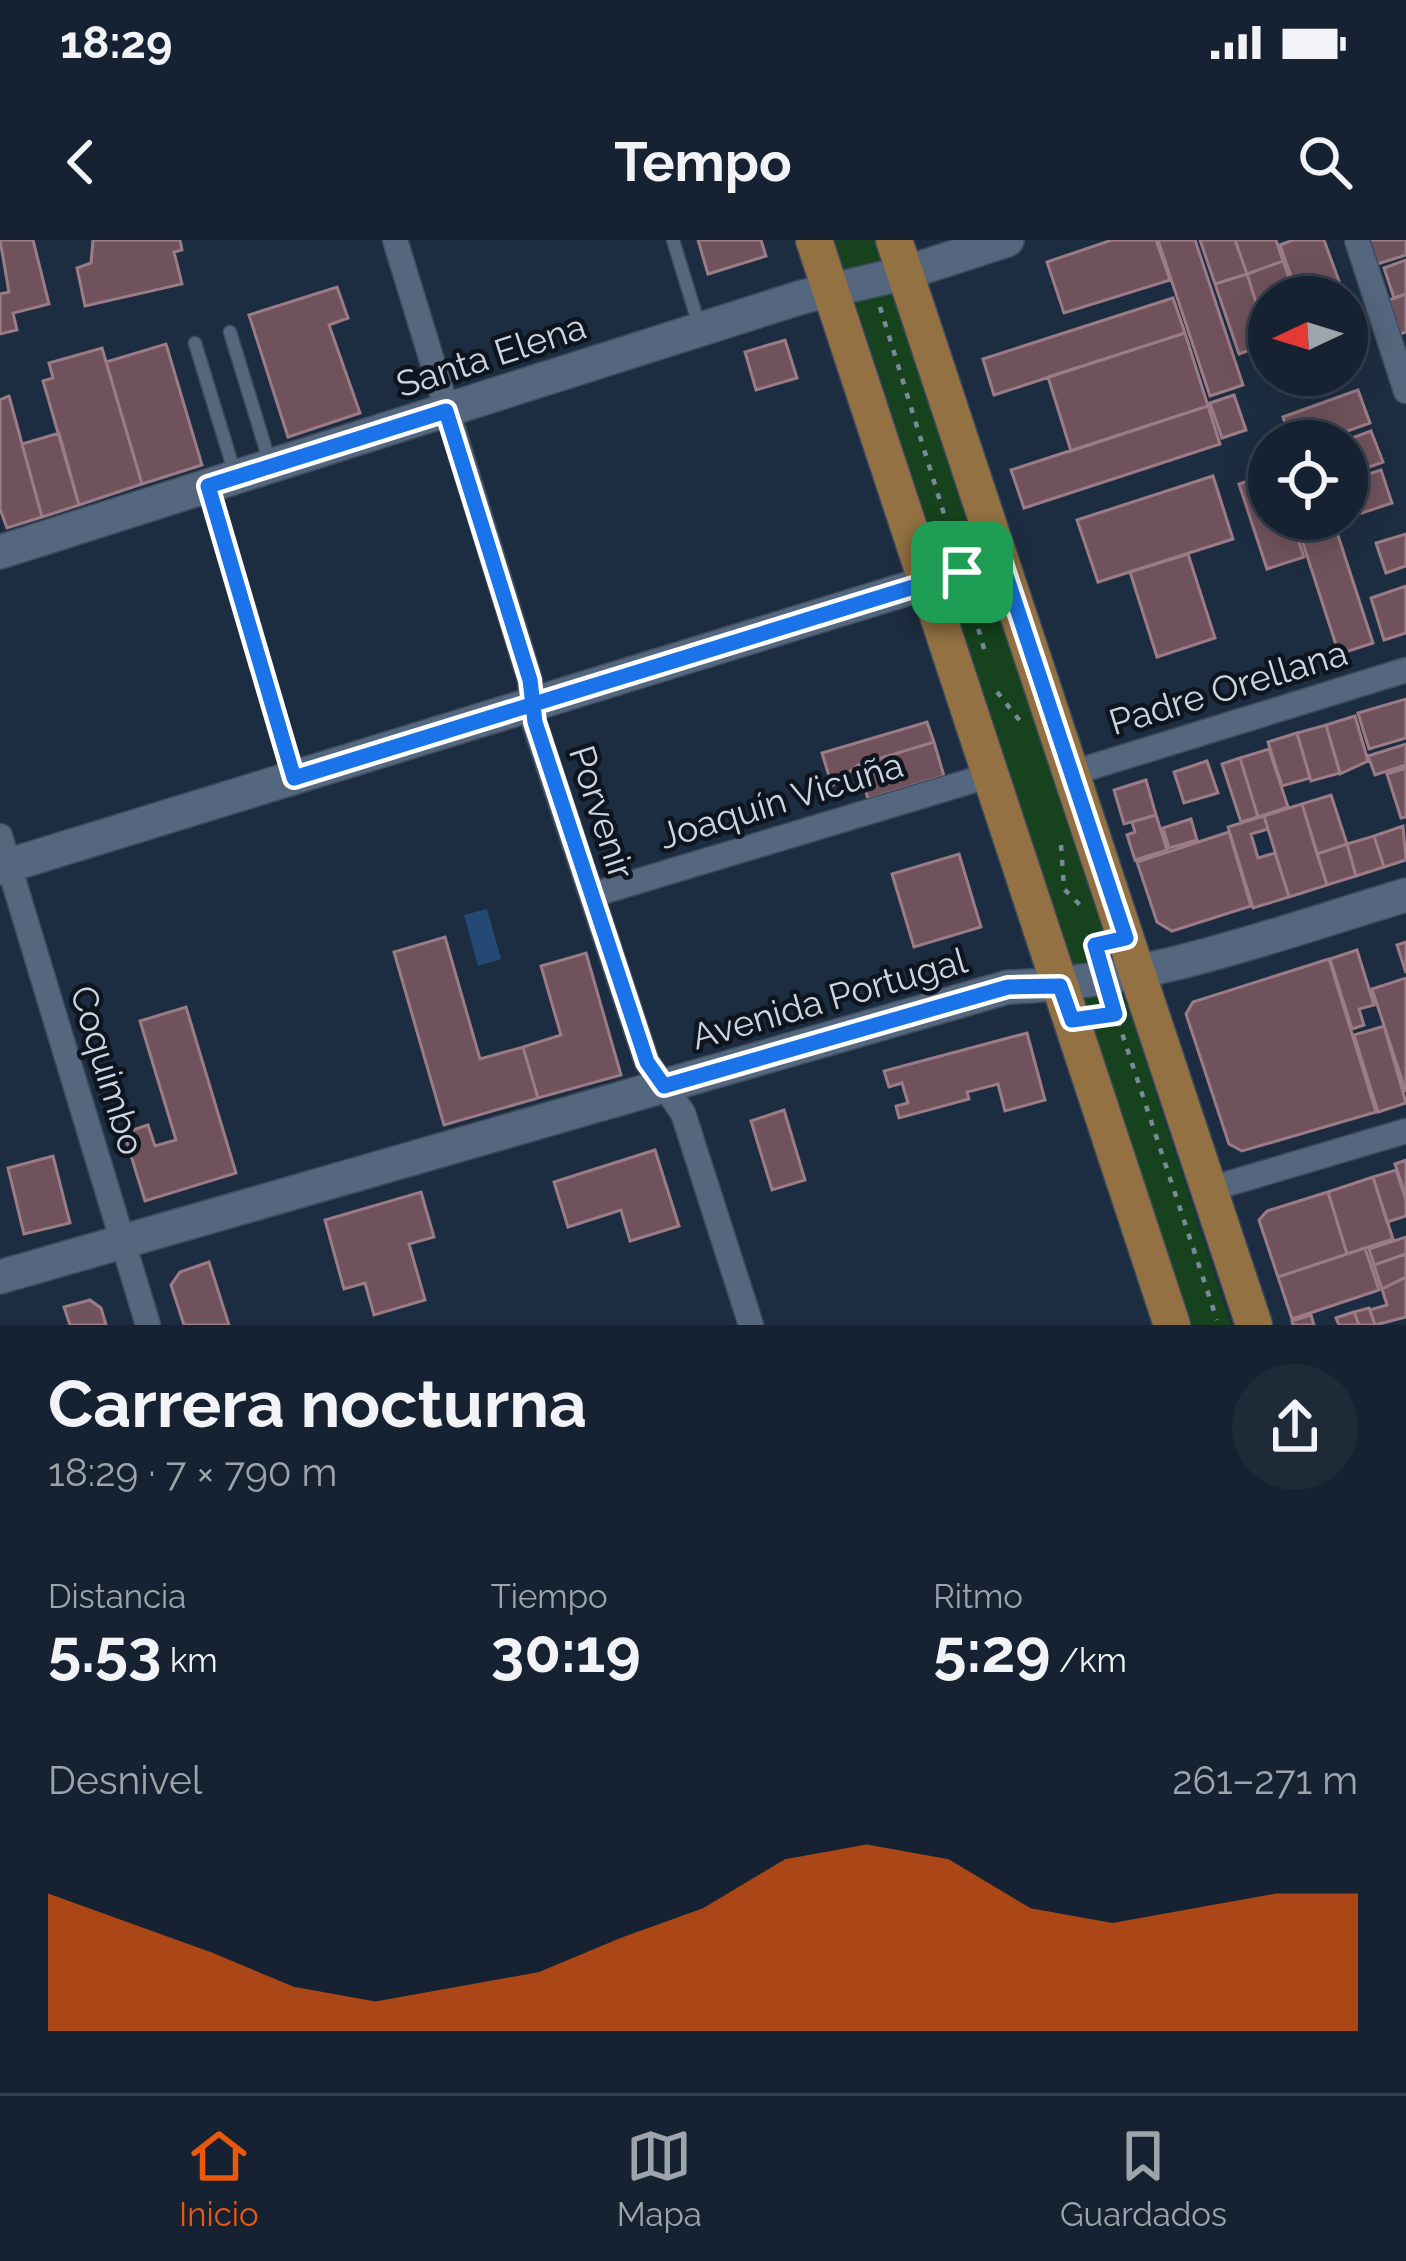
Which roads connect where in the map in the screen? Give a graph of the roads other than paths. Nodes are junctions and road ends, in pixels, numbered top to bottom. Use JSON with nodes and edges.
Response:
{"nodes":[{"id":1,"x":394,"y":240,"type":"edge"},
{"id":2,"x":673,"y":240,"type":"edge"},
{"id":3,"x":814,"y":240,"type":"edge"},
{"id":4,"x":1007,"y":240,"type":"edge"},
{"id":5,"x":1357,"y":240,"type":"edge"},
{"id":6,"x":890,"y":264,"type":"edge"},
{"id":7,"x":830,"y":288,"type":"junction"},
{"id":8,"x":700,"y":330,"type":"junction"},
{"id":9,"x":230,"y":332,"type":"dead end"},
{"id":10,"x":195,"y":343,"type":"dead end"},
{"id":11,"x":1406,"y":391,"type":"edge"},
{"id":12,"x":446,"y":411,"type":"junction"},
{"id":13,"x":271,"y":466,"type":"junction"},
{"id":14,"x":222,"y":482,"type":"junction"},
{"id":15,"x":0,"y":553,"type":"edge"},
{"id":16,"x":1001,"y":560,"type":"junction"},
{"id":17,"x":944,"y":577,"type":"junction"},
{"id":18,"x":1406,"y":670,"type":"edge"},
{"id":19,"x":532,"y":704,"type":"junction"},
{"id":20,"x":1072,"y":773,"type":"junction"},
{"id":21,"x":991,"y":775,"type":"junction"},
{"id":22,"x":294,"y":778,"type":"junction"},
{"id":23,"x":3,"y":856,"type":"edge"},
{"id":24,"x":592,"y":895,"type":"junction"},
{"id":25,"x":1406,"y":895,"type":"edge"},
{"id":26,"x":1127,"y":994,"type":"junction"},
{"id":27,"x":1066,"y":1003,"type":"junction"},
{"id":28,"x":664,"y":1086,"type":"junction"},
{"id":29,"x":1406,"y":1131,"type":"edge"},
{"id":30,"x":1210,"y":1189,"type":"junction"},
{"id":31,"x":121,"y":1242,"type":"junction"},
{"id":32,"x":0,"y":1277,"type":"edge"},
{"id":33,"x":1239,"y":1323,"type":"edge"},
{"id":34,"x":148,"y":1325,"type":"edge"},
{"id":35,"x":752,"y":1325,"type":"edge"},
{"id":36,"x":1172,"y":1325,"type":"edge"}],
"edges":[{"from":1,"to":12,"type":"street","name":"Porvenir"},
{"from":2,"to":8,"type":"lane"},
{"from":3,"to":7,"type":"main road"},
{"from":4,"to":6,"type":"street","name":"Santa Elena"},
{"from":5,"to":11,"type":"street"},
{"from":6,"to":7,"type":"street","name":"Santa Elena"},
{"from":6,"to":16,"type":"main road"},
{"from":7,"to":8,"type":"street","name":"Santa Elena"},
{"from":7,"to":17,"type":"main road"},
{"from":8,"to":12,"type":"street","name":"Santa Elena"},
{"from":9,"to":13,"type":"lane"},
{"from":10,"to":14,"type":"lane"},
{"from":12,"to":13,"type":"street","name":"Santa Elena"},
{"from":12,"to":19,"type":"street","name":"Porvenir"},
{"from":13,"to":14,"type":"street","name":"Santa Elena"},
{"from":14,"to":15,"type":"street","name":"Santa Elena"},
{"from":14,"to":22,"type":"lane"},
{"from":16,"to":17,"type":"street"},
{"from":16,"to":20,"type":"main road"},
{"from":17,"to":19,"type":"street"},
{"from":17,"to":21,"type":"main road"},
{"from":18,"to":20,"type":"street","name":"Padre Orellana"},
{"from":19,"to":22,"type":"street"},
{"from":19,"to":24,"type":"street","name":"Porvenir"},
{"from":20,"to":26,"type":"main road"},
{"from":21,"to":24,"type":"street","name":"Joaquín Vicuña"},
{"from":21,"to":27,"type":"main road"},
{"from":22,"to":23,"type":"street"},
{"from":23,"to":31,"type":"street","name":"Coquimbo"},
{"from":24,"to":28,"type":"street","name":"Porvenir"},
{"from":25,"to":26,"type":"street","name":"Avenida Portugal"},
{"from":26,"to":27,"type":"street","name":"Avenida Portugal"},
{"from":26,"to":30,"type":"main road"},
{"from":27,"to":28,"type":"street","name":"Avenida Portugal"},
{"from":27,"to":36,"type":"main road"},
{"from":28,"to":31,"type":"street","name":"Avenida Portugal"},
{"from":28,"to":35,"type":"street","name":"Porvenir"},
{"from":29,"to":30,"type":"street"},
{"from":30,"to":33,"type":"main road"},
{"from":31,"to":32,"type":"street","name":"Avenida Portugal"},
{"from":31,"to":34,"type":"street","name":"Coquimbo"}]}
